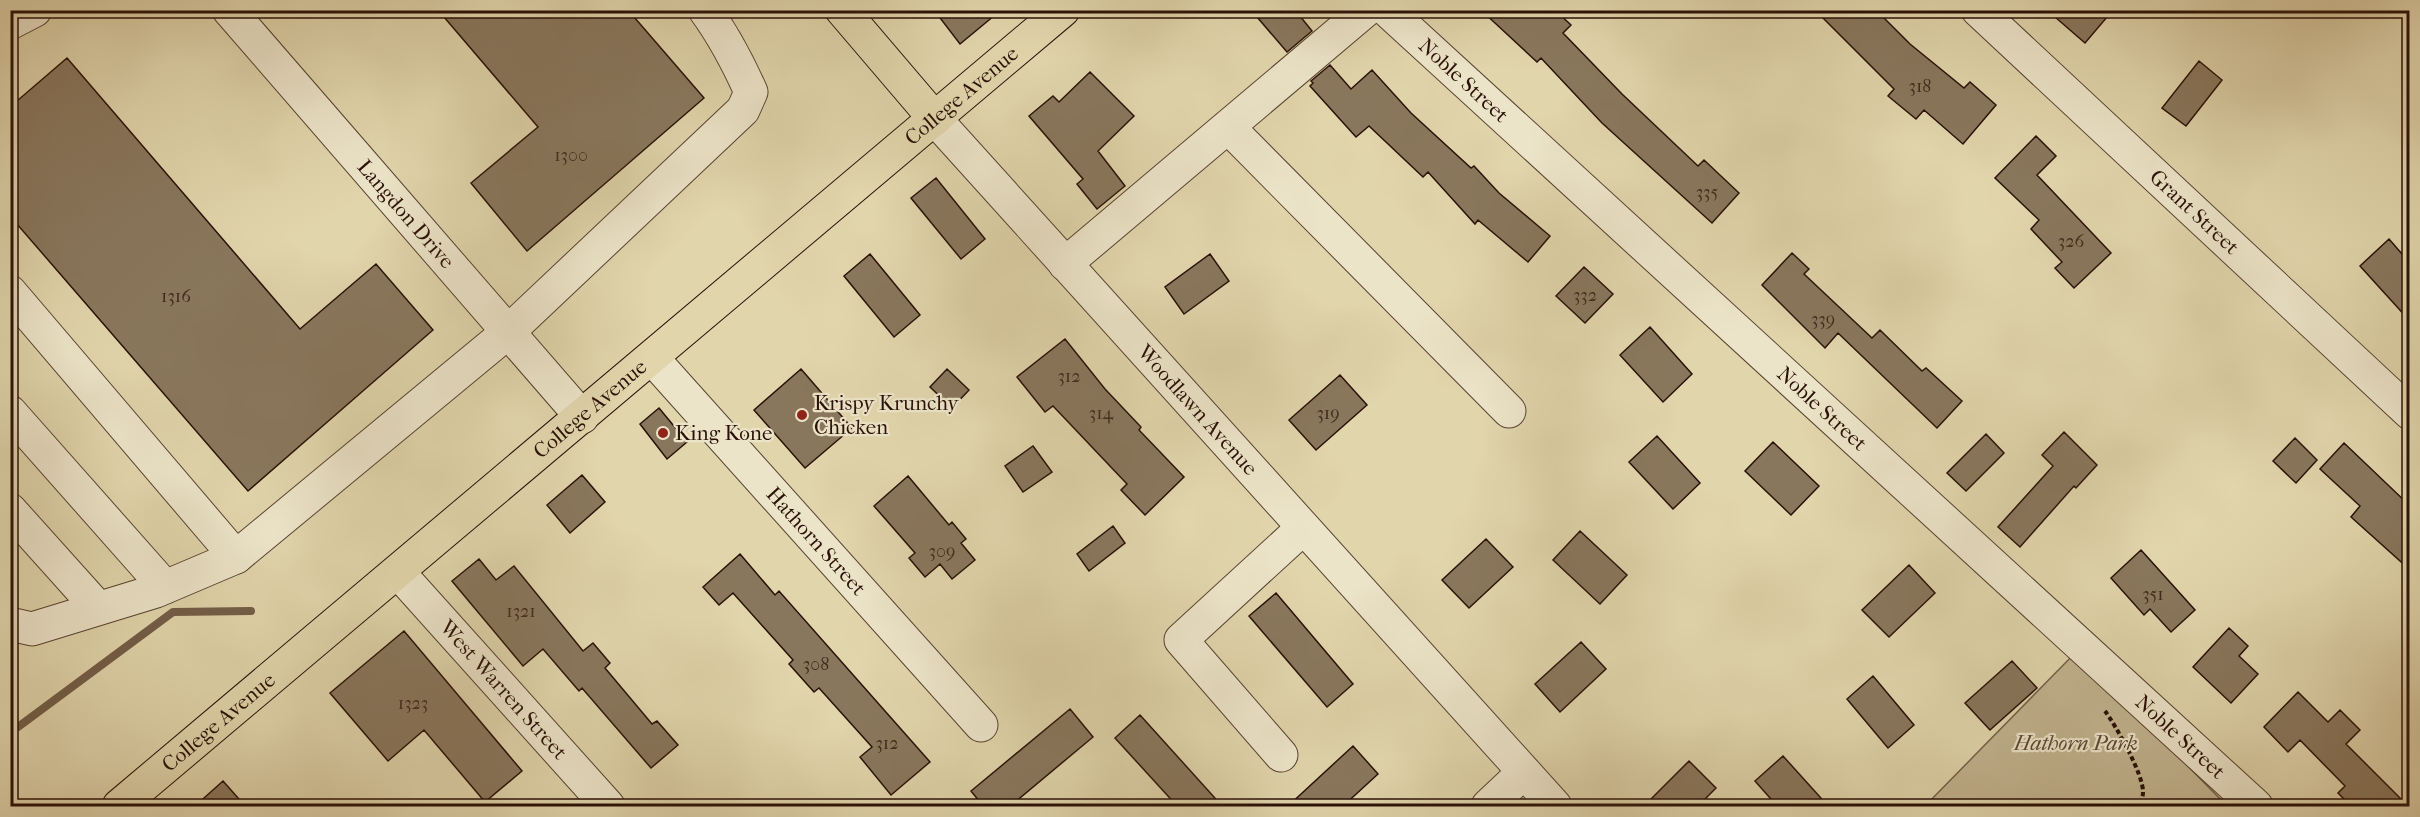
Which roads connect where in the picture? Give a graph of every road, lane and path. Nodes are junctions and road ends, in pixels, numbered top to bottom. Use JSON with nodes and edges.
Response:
{"nodes":[{"id":1,"x":35,"y":10,"type":"edge"},
{"id":2,"x":228,"y":10,"type":"edge"},
{"id":3,"x":705,"y":10,"type":"edge"},
{"id":4,"x":842,"y":10,"type":"edge"},
{"id":5,"x":1063,"y":10,"type":"edge"},
{"id":6,"x":1366,"y":10,"type":"edge"},
{"id":7,"x":1388,"y":10,"type":"edge"},
{"id":8,"x":1978,"y":10,"type":"edge"},
{"id":9,"x":10,"y":24,"type":"edge"},
{"id":10,"x":934,"y":119,"type":"junction"},
{"id":11,"x":1228,"y":128,"type":"junction"},
{"id":12,"x":1065,"y":264,"type":"junction"},
{"id":13,"x":10,"y":292,"type":"edge"},
{"id":14,"x":508,"y":332,"type":"junction"},
{"id":15,"x":652,"y":358,"type":"junction"},
{"id":16,"x":1509,"y":411,"type":"dead end"},
{"id":17,"x":10,"y":412,"type":"edge"},
{"id":18,"x":2409,"y":413,"type":"edge"},
{"id":19,"x":582,"y":417,"type":"junction"},
{"id":20,"x":10,"y":510,"type":"edge"},
{"id":21,"x":1304,"y":528,"type":"junction"},
{"id":22,"x":236,"y":556,"type":"junction"},
{"id":23,"x":398,"y":572,"type":"junction"},
{"id":24,"x":165,"y":587,"type":"junction"},
{"id":25,"x":98,"y":608,"type":"junction"},
{"id":26,"x":10,"y":624,"type":"edge"},
{"id":27,"x":2100,"y":702,"type":"dead end"},
{"id":28,"x":981,"y":725,"type":"dead end"},
{"id":29,"x":1281,"y":754,"type":"dead end"},
{"id":30,"x":1524,"y":772,"type":"junction"},
{"id":31,"x":119,"y":807,"type":"edge"},
{"id":32,"x":608,"y":807,"type":"edge"},
{"id":33,"x":1488,"y":807,"type":"edge"},
{"id":34,"x":1555,"y":807,"type":"edge"},
{"id":35,"x":2076,"y":807,"type":"edge"},
{"id":36,"x":2118,"y":807,"type":"edge"},
{"id":37,"x":2139,"y":807,"type":"edge"},
{"id":38,"x":2256,"y":807,"type":"edge"}],
"edges":[{"from":1,"to":9,"type":"street"},
{"from":2,"to":14,"type":"street","name":"Langdon Drive"},
{"from":3,"to":14,"type":"street"},
{"from":4,"to":10,"type":"main road","name":"Woodlawn Avenue"},
{"from":5,"to":10,"type":"main road","name":"College Avenue"},
{"from":6,"to":11,"type":"street"},
{"from":7,"to":38,"type":"street","name":"Noble Street"},
{"from":8,"to":18,"type":"street","name":"Grant Street"},
{"from":10,"to":12,"type":"street","name":"Woodlawn Avenue"},
{"from":10,"to":15,"type":"main road","name":"College Avenue"},
{"from":11,"to":12,"type":"street"},
{"from":11,"to":16,"type":"street"},
{"from":12,"to":21,"type":"street","name":"Woodlawn Avenue"},
{"from":13,"to":22,"type":"street"},
{"from":14,"to":19,"type":"street","name":"Langdon Drive"},
{"from":14,"to":22,"type":"street"},
{"from":15,"to":19,"type":"main road","name":"College Avenue"},
{"from":15,"to":28,"type":"street","name":"Hathorn Street"},
{"from":17,"to":24,"type":"street"},
{"from":19,"to":23,"type":"main road","name":"College Avenue"},
{"from":20,"to":25,"type":"street"},
{"from":21,"to":29,"type":"street"},
{"from":21,"to":30,"type":"street","name":"Woodlawn Avenue"},
{"from":22,"to":24,"type":"street"},
{"from":23,"to":31,"type":"main road","name":"College Avenue"},
{"from":23,"to":32,"type":"street","name":"West Warren Street"},
{"from":24,"to":25,"type":"street"},
{"from":25,"to":26,"type":"street"},
{"from":27,"to":37,"type":"path"},
{"from":30,"to":33,"type":"street"},
{"from":30,"to":34,"type":"street","name":"Woodlawn Avenue"},
{"from":35,"to":36,"type":"path"}]}
